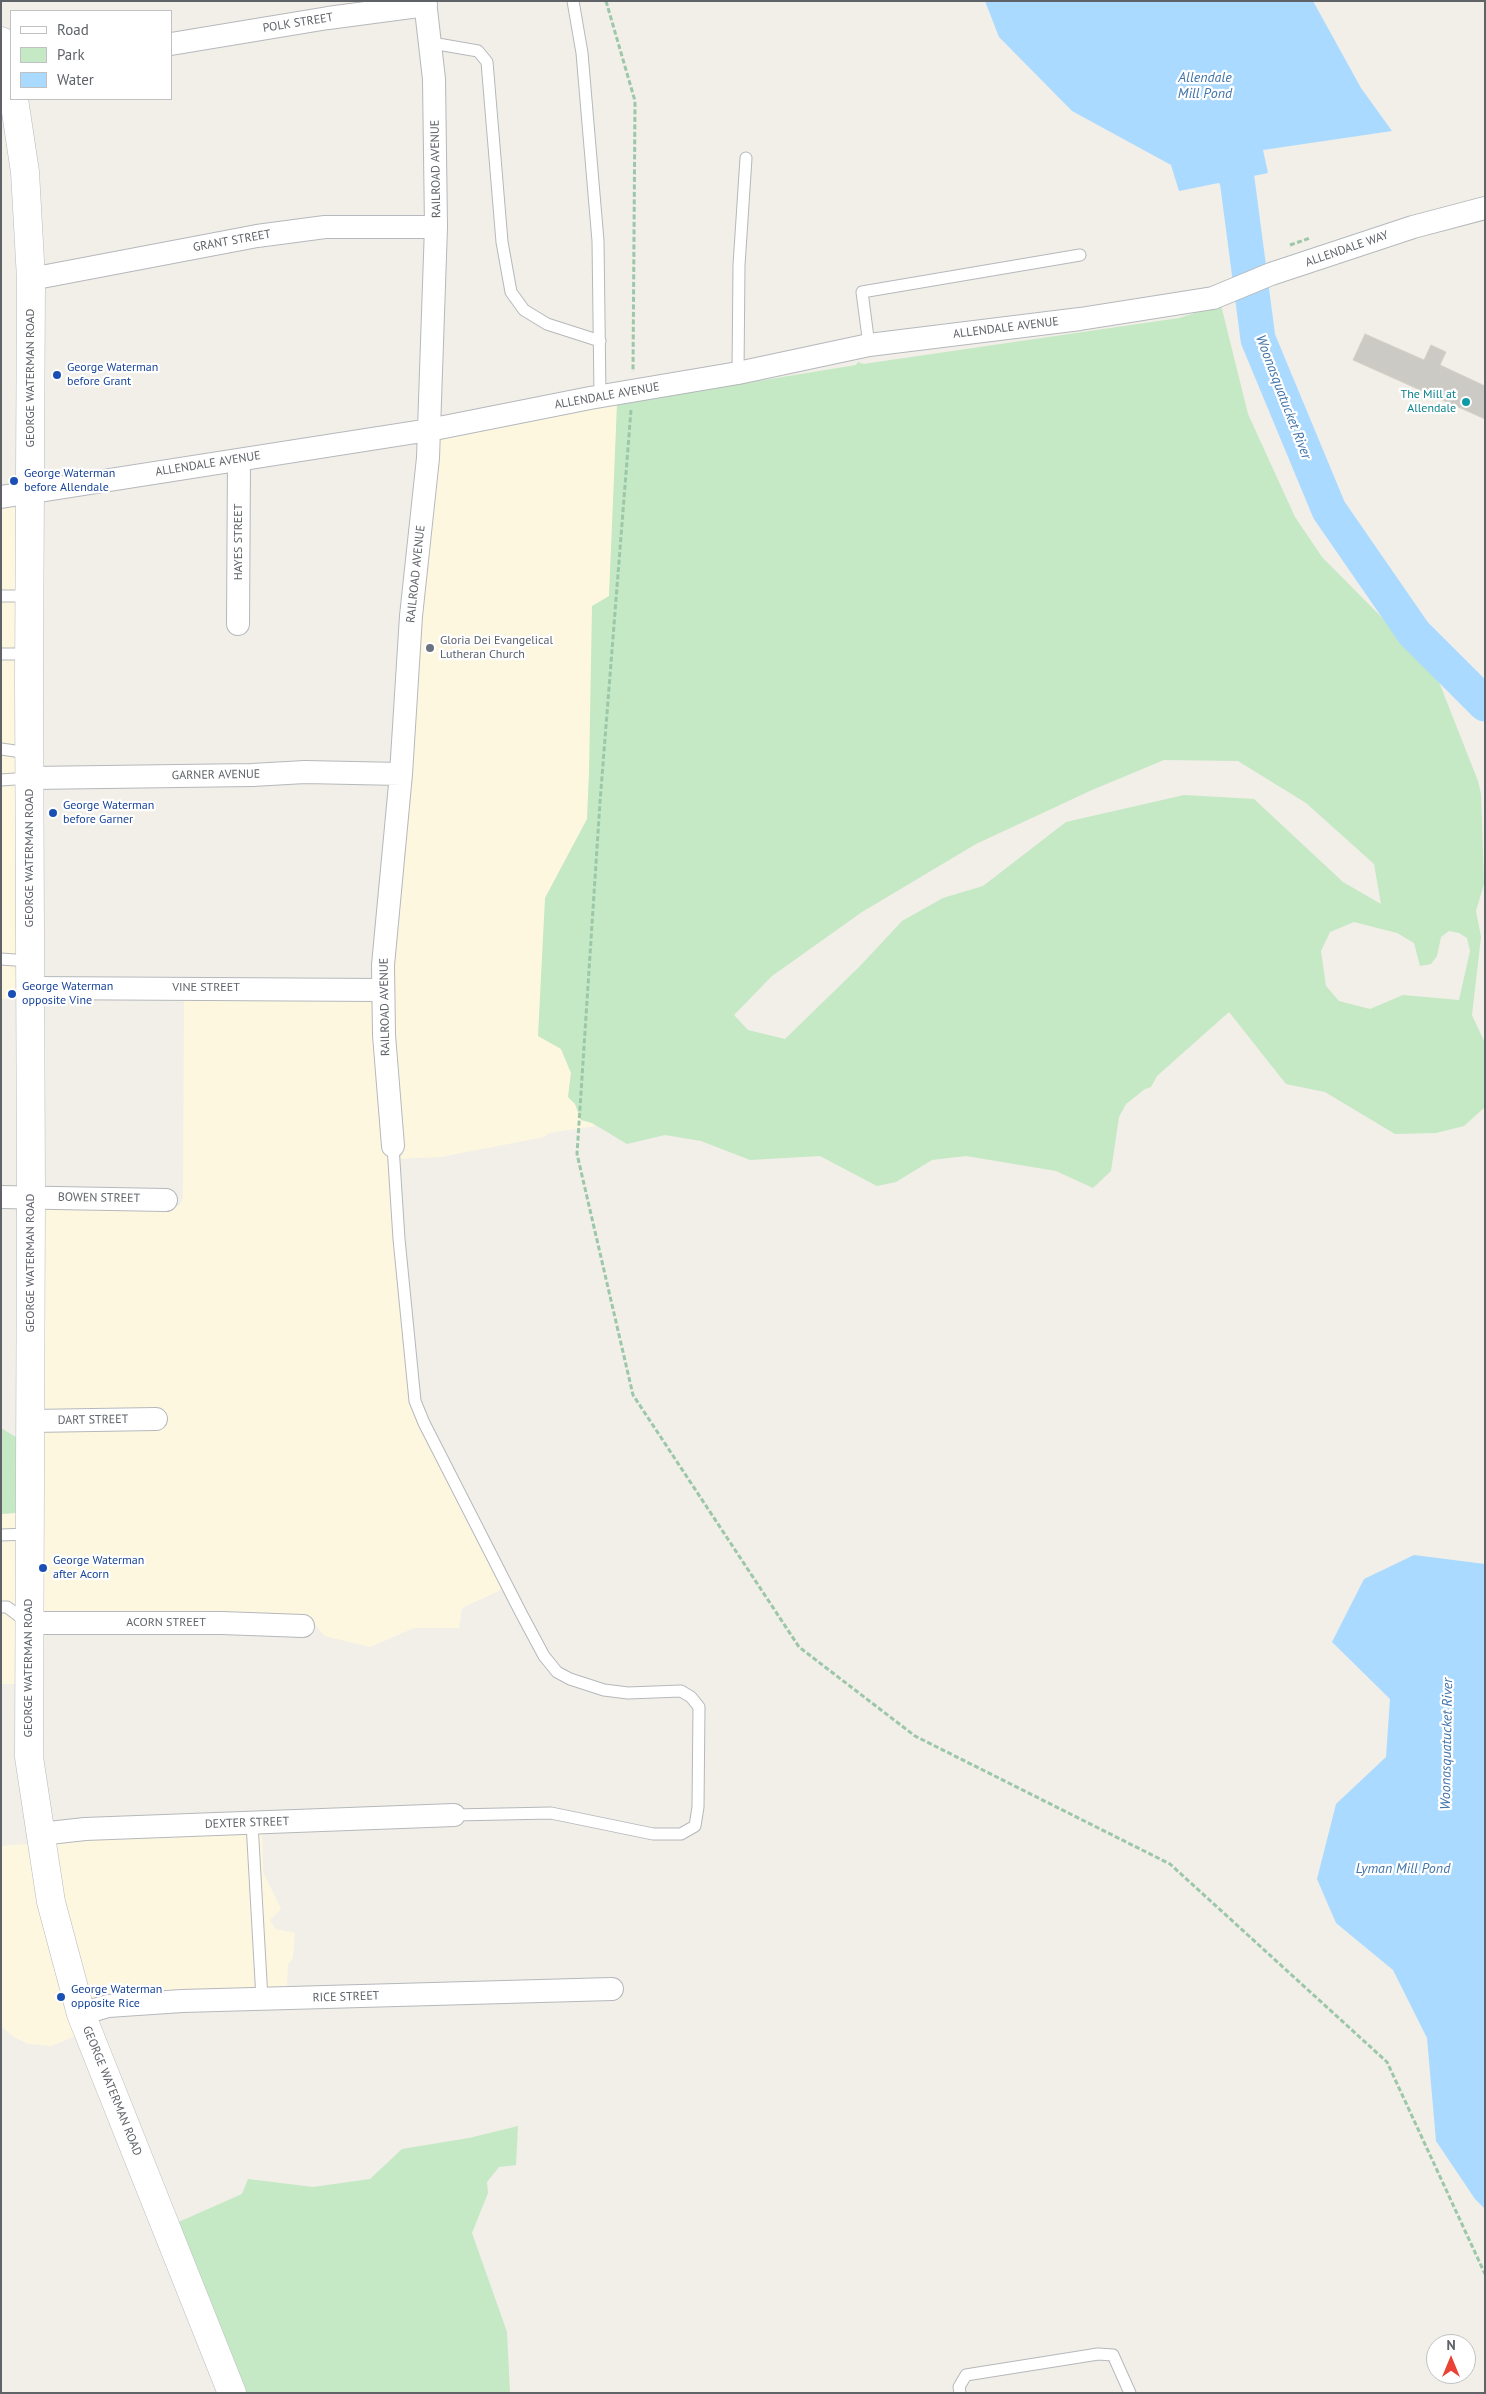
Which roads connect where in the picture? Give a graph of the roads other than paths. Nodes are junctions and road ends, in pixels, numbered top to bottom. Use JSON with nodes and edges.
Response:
{"nodes":[{"id":1,"x":573,"y":1,"type":"edge"},
{"id":2,"x":425,"y":3,"type":"edge"},
{"id":3,"x":1,"y":41,"type":"edge"},
{"id":4,"x":432,"y":43,"type":"junction"},
{"id":5,"x":172,"y":44,"type":"edge"},
{"id":6,"x":10,"y":75,"type":"edge"},
{"id":7,"x":15,"y":100,"type":"edge"},
{"id":8,"x":746,"y":158,"type":"dead end"},
{"id":9,"x":1485,"y":208,"type":"edge"},
{"id":10,"x":436,"y":227,"type":"junction"},
{"id":11,"x":1080,"y":255,"type":"dead end"},
{"id":12,"x":31,"y":279,"type":"junction"},
{"id":13,"x":1213,"y":298,"type":"joint"},
{"id":14,"x":600,"y":341,"type":"junction"},
{"id":15,"x":869,"y":345,"type":"junction"},
{"id":16,"x":738,"y":373,"type":"junction"},
{"id":17,"x":600,"y":396,"type":"junction"},
{"id":18,"x":429,"y":430,"type":"junction"},
{"id":19,"x":239,"y":460,"type":"junction"},
{"id":20,"x":31,"y":492,"type":"junction"},
{"id":21,"x":1,"y":497,"type":"edge"},
{"id":22,"x":1,"y":596,"type":"edge"},
{"id":23,"x":30,"y":596,"type":"junction"},
{"id":24,"x":238,"y":624,"type":"dead end"},
{"id":25,"x":1,"y":654,"type":"edge"},
{"id":26,"x":29,"y":654,"type":"junction"},
{"id":27,"x":1,"y":749,"type":"edge"},
{"id":28,"x":30,"y":766,"type":"junction"},
{"id":29,"x":401,"y":774,"type":"junction"},
{"id":30,"x":1,"y":780,"type":"edge"},
{"id":31,"x":1,"y":959,"type":"edge"},
{"id":32,"x":30,"y":961,"type":"junction"},
{"id":33,"x":29,"y":988,"type":"junction"},
{"id":34,"x":382,"y":990,"type":"junction"},
{"id":35,"x":393,"y":1146,"type":"joint"},
{"id":36,"x":31,"y":1196,"type":"junction"},
{"id":37,"x":1,"y":1197,"type":"edge"},
{"id":38,"x":166,"y":1200,"type":"dead end"},
{"id":39,"x":156,"y":1419,"type":"dead end"},
{"id":40,"x":31,"y":1421,"type":"junction"},
{"id":41,"x":1,"y":1534,"type":"edge"},
{"id":42,"x":30,"y":1534,"type":"junction"},
{"id":43,"x":1,"y":1607,"type":"edge"},
{"id":44,"x":29,"y":1623,"type":"junction"},
{"id":45,"x":303,"y":1626,"type":"dead end"},
{"id":46,"x":454,"y":1815,"type":"joint"},
{"id":47,"x":252,"y":1823,"type":"junction"},
{"id":48,"x":40,"y":1834,"type":"junction"},
{"id":49,"x":612,"y":1989,"type":"dead end"},
{"id":50,"x":262,"y":1999,"type":"junction"},
{"id":51,"x":82,"y":2014,"type":"junction"},
{"id":52,"x":232,"y":2393,"type":"edge"},
{"id":53,"x":960,"y":2393,"type":"edge"},
{"id":54,"x":1130,"y":2393,"type":"edge"}],
"edges":[{"from":1,"to":14,"type":"lane"},
{"from":2,"to":4,"type":"street","name":"RAILROAD AVENUE"},
{"from":2,"to":5,"type":"street","name":"POLK STREET"},
{"from":3,"to":6,"type":"main road","name":"GEORGE WATERMAN ROAD"},
{"from":4,"to":10,"type":"street","name":"RAILROAD AVENUE"},
{"from":4,"to":14,"type":"lane"},
{"from":7,"to":12,"type":"main road","name":"GEORGE WATERMAN ROAD"},
{"from":8,"to":16,"type":"lane"},
{"from":9,"to":13,"type":"street","name":"ALLENDALE WAY"},
{"from":10,"to":12,"type":"street","name":"GRANT STREET"},
{"from":10,"to":18,"type":"street","name":"RAILROAD AVENUE"},
{"from":11,"to":15,"type":"lane"},
{"from":12,"to":20,"type":"main road","name":"GEORGE WATERMAN ROAD"},
{"from":13,"to":15,"type":"street","name":"ALLENDALE AVENUE"},
{"from":14,"to":17,"type":"lane"},
{"from":15,"to":16,"type":"street","name":"ALLENDALE AVENUE"},
{"from":16,"to":17,"type":"street","name":"ALLENDALE AVENUE"},
{"from":17,"to":18,"type":"street","name":"ALLENDALE AVENUE"},
{"from":18,"to":19,"type":"street","name":"ALLENDALE AVENUE"},
{"from":18,"to":29,"type":"street","name":"RAILROAD AVENUE"},
{"from":19,"to":20,"type":"street","name":"ALLENDALE AVENUE"},
{"from":19,"to":24,"type":"street","name":"HAYES STREET"},
{"from":20,"to":21,"type":"street","name":"ALLENDALE AVENUE"},
{"from":20,"to":23,"type":"main road","name":"GEORGE WATERMAN ROAD"},
{"from":22,"to":23,"type":"lane"},
{"from":23,"to":26,"type":"main road","name":"GEORGE WATERMAN ROAD"},
{"from":25,"to":26,"type":"lane"},
{"from":26,"to":28,"type":"main road","name":"GEORGE WATERMAN ROAD"},
{"from":27,"to":28,"type":"lane"},
{"from":28,"to":29,"type":"street","name":"GARNER AVENUE"},
{"from":28,"to":30,"type":"lane"},
{"from":28,"to":32,"type":"main road","name":"GEORGE WATERMAN ROAD"},
{"from":29,"to":34,"type":"street","name":"RAILROAD AVENUE"},
{"from":31,"to":32,"type":"lane"},
{"from":32,"to":33,"type":"main road","name":"GEORGE WATERMAN ROAD"},
{"from":33,"to":34,"type":"street","name":"VINE STREET"},
{"from":33,"to":36,"type":"main road","name":"GEORGE WATERMAN ROAD"},
{"from":34,"to":35,"type":"street","name":"RAILROAD AVENUE"},
{"from":35,"to":46,"type":"lane"},
{"from":36,"to":37,"type":"street","name":"BOWEN STREET"},
{"from":36,"to":38,"type":"street","name":"BOWEN STREET"},
{"from":36,"to":40,"type":"main road","name":"GEORGE WATERMAN ROAD"},
{"from":39,"to":40,"type":"street","name":"DART STREET"},
{"from":40,"to":42,"type":"main road","name":"GEORGE WATERMAN ROAD"},
{"from":41,"to":42,"type":"lane"},
{"from":42,"to":44,"type":"main road","name":"GEORGE WATERMAN ROAD"},
{"from":43,"to":44,"type":"lane"},
{"from":44,"to":45,"type":"street","name":"ACORN STREET"},
{"from":44,"to":48,"type":"main road","name":"GEORGE WATERMAN ROAD"},
{"from":46,"to":47,"type":"street","name":"DEXTER STREET"},
{"from":47,"to":48,"type":"street","name":"DEXTER STREET"},
{"from":47,"to":50,"type":"lane"},
{"from":48,"to":51,"type":"main road","name":"GEORGE WATERMAN ROAD"},
{"from":49,"to":50,"type":"street","name":"RICE STREET"},
{"from":50,"to":51,"type":"street","name":"RICE STREET"},
{"from":51,"to":52,"type":"main road","name":"GEORGE WATERMAN ROAD"},
{"from":53,"to":54,"type":"lane"}]}
